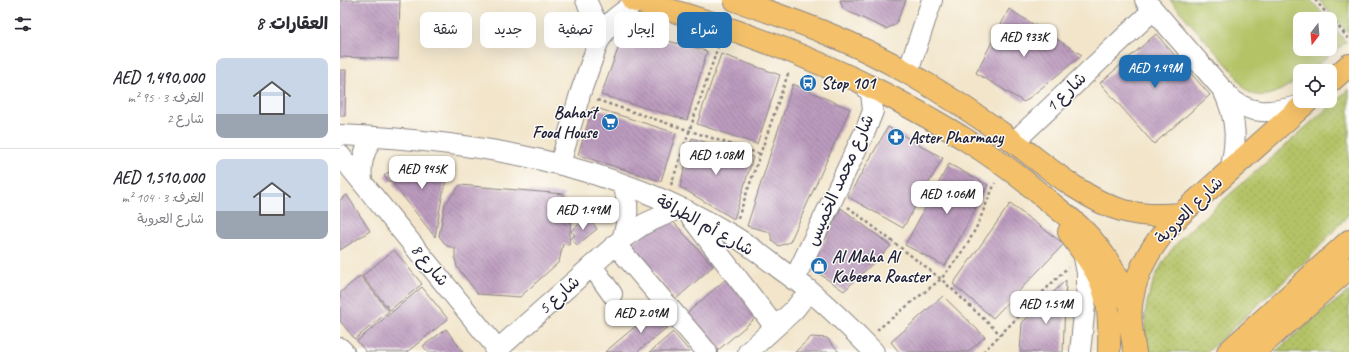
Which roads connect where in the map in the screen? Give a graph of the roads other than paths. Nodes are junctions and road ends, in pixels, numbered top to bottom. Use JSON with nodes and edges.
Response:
{"nodes":[{"id":1,"x":586,"y":0,"type":"edge"},
{"id":2,"x":635,"y":0,"type":"edge"},
{"id":3,"x":735,"y":0,"type":"edge"},
{"id":4,"x":932,"y":0,"type":"edge"},
{"id":5,"x":760,"y":4,"type":"edge"},
{"id":6,"x":1149,"y":5,"type":"edge"},
{"id":7,"x":591,"y":12,"type":"edge"},
{"id":8,"x":606,"y":29,"type":"edge"},
{"id":9,"x":596,"y":48,"type":"edge"},
{"id":10,"x":1349,"y":65,"type":"edge"},
{"id":11,"x":908,"y":72,"type":"junction"},
{"id":12,"x":1337,"y":76,"type":"edge"},
{"id":13,"x":860,"y":81,"type":"junction"},
{"id":14,"x":1223,"y":89,"type":"junction"},
{"id":15,"x":1293,"y":106,"type":"edge"},
{"id":16,"x":1300,"y":108,"type":"edge"},
{"id":17,"x":340,"y":135,"type":"edge"},
{"id":18,"x":373,"y":136,"type":"junction"},
{"id":19,"x":962,"y":136,"type":"junction"},
{"id":20,"x":1014,"y":142,"type":"junction"},
{"id":21,"x":340,"y":155,"type":"edge"},
{"id":22,"x":1031,"y":155,"type":"junction"},
{"id":23,"x":560,"y":164,"type":"junction"},
{"id":24,"x":1230,"y":170,"type":"junction"},
{"id":25,"x":362,"y":180,"type":"junction"},
{"id":26,"x":623,"y":184,"type":"junction"},
{"id":27,"x":677,"y":207,"type":"junction"},
{"id":28,"x":1057,"y":208,"type":"junction"},
{"id":29,"x":1181,"y":214,"type":"junction"},
{"id":30,"x":1349,"y":241,"type":"edge"},
{"id":31,"x":619,"y":242,"type":"junction"},
{"id":32,"x":1083,"y":252,"type":"junction"},
{"id":33,"x":592,"y":266,"type":"junction"},
{"id":34,"x":1345,"y":273,"type":"edge"},
{"id":35,"x":802,"y":285,"type":"junction"},
{"id":36,"x":612,"y":294,"type":"dead end"},
{"id":37,"x":1131,"y":307,"type":"junction"},
{"id":38,"x":775,"y":327,"type":"junction"},
{"id":39,"x":869,"y":346,"type":"edge"},
{"id":40,"x":340,"y":348,"type":"edge"},
{"id":41,"x":497,"y":351,"type":"edge"},
{"id":42,"x":344,"y":352,"type":"edge"},
{"id":43,"x":707,"y":352,"type":"edge"},
{"id":44,"x":748,"y":352,"type":"edge"},
{"id":45,"x":1080,"y":352,"type":"edge"},
{"id":46,"x":1109,"y":352,"type":"edge"},
{"id":47,"x":1135,"y":352,"type":"edge"},
{"id":48,"x":1228,"y":352,"type":"edge"},
{"id":49,"x":1254,"y":352,"type":"edge"}],
"edges":[{"from":1,"to":7,"type":"street"},
{"from":2,"to":8,"type":"street"},
{"from":2,"to":13,"type":"main road"},
{"from":3,"to":5,"type":"main road"},
{"from":4,"to":11,"type":"street"},
{"from":5,"to":11,"type":"main road"},
{"from":6,"to":14,"type":"street"},
{"from":6,"to":20,"type":"street","name":"شارع 1"},
{"from":9,"to":23,"type":"street"},
{"from":10,"to":12,"type":"main road"},
{"from":11,"to":20,"type":"main road"},
{"from":13,"to":19,"type":"main road"},
{"from":13,"to":35,"type":"street","name":"شارع محمد الخميس"},
{"from":14,"to":15,"type":"street"},
{"from":14,"to":24,"type":"street"},
{"from":16,"to":24,"type":"main road","name":"شارع العروبة"},
{"from":17,"to":18,"type":"street","name":"شارع أم الطرافة"},
{"from":18,"to":23,"type":"street","name":"شارع أم الطرافة"},
{"from":18,"to":25,"type":"street"},
{"from":19,"to":22,"type":"main road"},
{"from":19,"to":28,"type":"main road"},
{"from":20,"to":22,"type":"main road"},
{"from":21,"to":25,"type":"street","name":"شارع 8"},
{"from":22,"to":29,"type":"main road"},
{"from":23,"to":26,"type":"street","name":"شارع أم الطرافة"},
{"from":24,"to":29,"type":"main road","name":"شارع العروبة"},
{"from":25,"to":41,"type":"street","name":"شارع 8"},
{"from":26,"to":27,"type":"street","name":"شارع أم الطرافة"},
{"from":26,"to":31,"type":"street"},
{"from":27,"to":31,"type":"street","name":"شارع 5"},
{"from":27,"to":35,"type":"street","name":"شارع أم الطرافة"},
{"from":27,"to":38,"type":"street"},
{"from":28,"to":32,"type":"main road"},
{"from":28,"to":37,"type":"main road"},
{"from":29,"to":37,"type":"main road","name":"شارع العروبة"},
{"from":30,"to":48,"type":"main road"},
{"from":31,"to":33,"type":"street","name":"شارع 5"},
{"from":31,"to":43,"type":"street"},
{"from":32,"to":45,"type":"street"},
{"from":32,"to":46,"type":"main road"},
{"from":33,"to":36,"type":"street"},
{"from":33,"to":41,"type":"street","name":"شارع 5"},
{"from":34,"to":49,"type":"main road"},
{"from":35,"to":38,"type":"street","name":"شارع محمد الخميس"},
{"from":35,"to":39,"type":"street","name":"شارع أم الطرافة"},
{"from":37,"to":47,"type":"main road","name":"شارع العروبة"},
{"from":38,"to":44,"type":"street","name":"شارع محمد الخميس"},
{"from":40,"to":42,"type":"street"}]}
